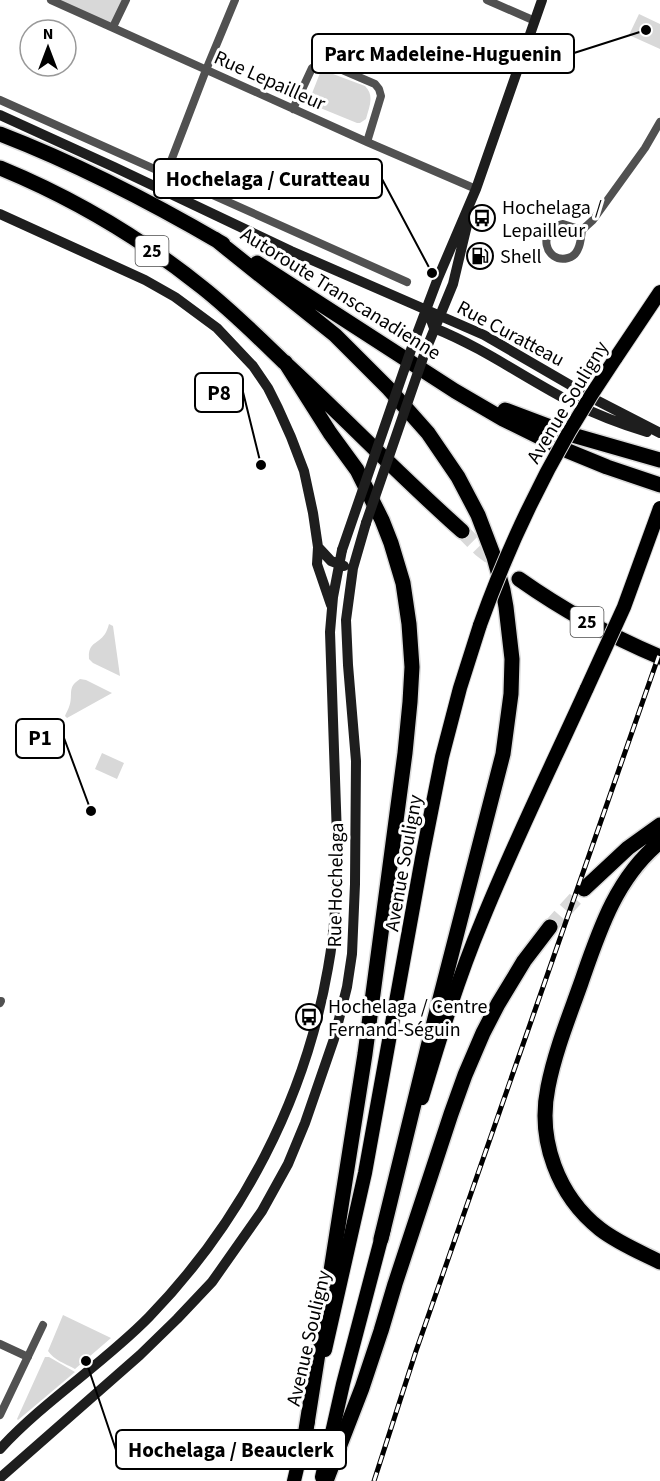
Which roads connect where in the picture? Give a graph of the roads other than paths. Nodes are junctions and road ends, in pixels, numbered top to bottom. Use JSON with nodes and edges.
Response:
{"nodes":[{"id":1,"x":51,"y":0,"type":"edge"},
{"id":2,"x":126,"y":0,"type":"edge"},
{"id":3,"x":235,"y":0,"type":"edge"},
{"id":4,"x":487,"y":0,"type":"edge"},
{"id":5,"x":542,"y":0,"type":"edge"},
{"id":6,"x":535,"y":21,"type":"junction"},
{"id":7,"x":113,"y":27,"type":"junction"},
{"id":8,"x":206,"y":70,"type":"junction"},
{"id":9,"x":0,"y":100,"type":"edge"},
{"id":10,"x":293,"y":109,"type":"junction"},
{"id":11,"x":0,"y":115,"type":"edge"},
{"id":12,"x":660,"y":122,"type":"edge"},
{"id":13,"x":0,"y":134,"type":"edge"},
{"id":14,"x":367,"y":142,"type":"junction"},
{"id":15,"x":0,"y":168,"type":"edge"},
{"id":16,"x":166,"y":174,"type":"junction"},
{"id":17,"x":476,"y":189,"type":"junction"},
{"id":18,"x":0,"y":214,"type":"edge"},
{"id":19,"x":582,"y":230,"type":"junction"},
{"id":20,"x":215,"y":239,"type":"junction"},
{"id":21,"x":407,"y":282,"type":"dead end"},
{"id":22,"x":660,"y":292,"type":"edge"},
{"id":23,"x":427,"y":309,"type":"junction"},
{"id":24,"x":440,"y":315,"type":"junction"},
{"id":25,"x":434,"y":328,"type":"junction"},
{"id":26,"x":396,"y":352,"type":"junction"},
{"id":27,"x":285,"y":362,"type":"junction"},
{"id":28,"x":660,"y":435,"type":"edge"},
{"id":29,"x":660,"y":460,"type":"edge"},
{"id":30,"x":660,"y":485,"type":"edge"},
{"id":31,"x":660,"y":508,"type":"edge"},
{"id":32,"x":462,"y":531,"type":"tunnel mouth"},
{"id":33,"x":318,"y":547,"type":"junction"},
{"id":34,"x":340,"y":564,"type":"junction"},
{"id":35,"x":353,"y":568,"type":"junction"},
{"id":36,"x":519,"y":579,"type":"tunnel mouth"},
{"id":37,"x":332,"y":609,"type":"junction"},
{"id":38,"x":660,"y":657,"type":"edge"},
{"id":39,"x":660,"y":825,"type":"edge"},
{"id":40,"x":660,"y":842,"type":"edge"},
{"id":41,"x":584,"y":889,"type":"tunnel mouth"},
{"id":42,"x":550,"y":927,"type":"tunnel mouth"},
{"id":43,"x":381,"y":1239,"type":"junction"},
{"id":44,"x":660,"y":1262,"type":"edge"},
{"id":45,"x":43,"y":1325,"type":"dead end"},
{"id":46,"x":0,"y":1344,"type":"edge"},
{"id":47,"x":28,"y":1357,"type":"junction"},
{"id":48,"x":0,"y":1415,"type":"edge"},
{"id":49,"x":306,"y":1430,"type":"junction"},
{"id":50,"x":0,"y":1449,"type":"edge"},
{"id":51,"x":0,"y":1478,"type":"edge"},
{"id":52,"x":294,"y":1481,"type":"edge"},
{"id":53,"x":321,"y":1481,"type":"edge"},
{"id":54,"x":326,"y":1481,"type":"edge"}],
"edges":[{"from":1,"to":7,"type":"street","name":"Rue Lepailleur"},
{"from":2,"to":7,"type":"street"},
{"from":3,"to":8,"type":"street"},
{"from":4,"to":6,"type":"street"},
{"from":5,"to":6,"type":"main road","name":"Rue Hochelaga"},
{"from":6,"to":17,"type":"main road","name":"Rue Hochelaga"},
{"from":7,"to":8,"type":"street","name":"Rue Lepailleur"},
{"from":8,"to":10,"type":"street","name":"Rue Lepailleur"},
{"from":8,"to":16,"type":"street"},
{"from":9,"to":16,"type":"street"},
{"from":10,"to":14,"type":"street","name":"Rue Lepailleur"},
{"from":10,"to":14,"type":"street"},
{"from":11,"to":23,"type":"main road","name":"Rue Curatteau"},
{"from":12,"to":19,"type":"street"},
{"from":13,"to":20,"type":"highway","name":"Autoroute Transcanadienne","number":"25"},
{"from":14,"to":17,"type":"street","name":"Rue Lepailleur"},
{"from":15,"to":27,"type":"highway","number":"25"},
{"from":16,"to":21,"type":"street"},
{"from":17,"to":23,"type":"main road","name":"Rue Hochelaga"},
{"from":17,"to":24,"type":"main road","name":"Rue Hochelaga"},
{"from":18,"to":33,"type":"main road"},
{"from":19,"to":19,"type":"street"},
{"from":20,"to":26,"type":"highway","name":"Autoroute Transcanadienne","number":"25"},
{"from":20,"to":43,"type":"highway"},
{"from":22,"to":49,"type":"highway","name":"Avenue Souligny","bridge":true},
{"from":23,"to":24,"type":"main road","name":"Rue Curatteau"},
{"from":23,"to":25,"type":"main road","name":"Rue Curatteau"},
{"from":23,"to":34,"type":"main road","name":"Rue Hochelaga","bridge":true},
{"from":24,"to":25,"type":"main road","name":"Rue Hochelaga"},
{"from":24,"to":28,"type":"main road","name":"Rue Curatteau"},
{"from":25,"to":28,"type":"main road","name":"Rue Curatteau"},
{"from":25,"to":35,"type":"main road","name":"Rue Hochelaga","bridge":true},
{"from":26,"to":29,"type":"highway"},
{"from":26,"to":30,"type":"highway","name":"Autoroute Transcanadienne","number":"25"},
{"from":27,"to":32,"type":"highway","number":"25"},
{"from":27,"to":49,"type":"highway"},
{"from":31,"to":43,"type":"highway","bridge":true},
{"from":33,"to":34,"type":"main road"},
{"from":33,"to":37,"type":"main road"},
{"from":34,"to":35,"type":"main road"},
{"from":34,"to":37,"type":"main road","name":"Rue Hochelaga"},
{"from":35,"to":51,"type":"main road","name":"Rue Hochelaga"},
{"from":36,"to":38,"type":"highway","number":"25"},
{"from":37,"to":50,"type":"main road","name":"Rue Hochelaga"},
{"from":39,"to":41,"type":"highway"},
{"from":40,"to":44,"type":"highway"},
{"from":42,"to":54,"type":"highway"},
{"from":43,"to":53,"type":"highway"},
{"from":45,"to":47,"type":"street"},
{"from":46,"to":47,"type":"street"},
{"from":47,"to":48,"type":"street"},
{"from":49,"to":52,"type":"highway","name":"Avenue Souligny"}]}
